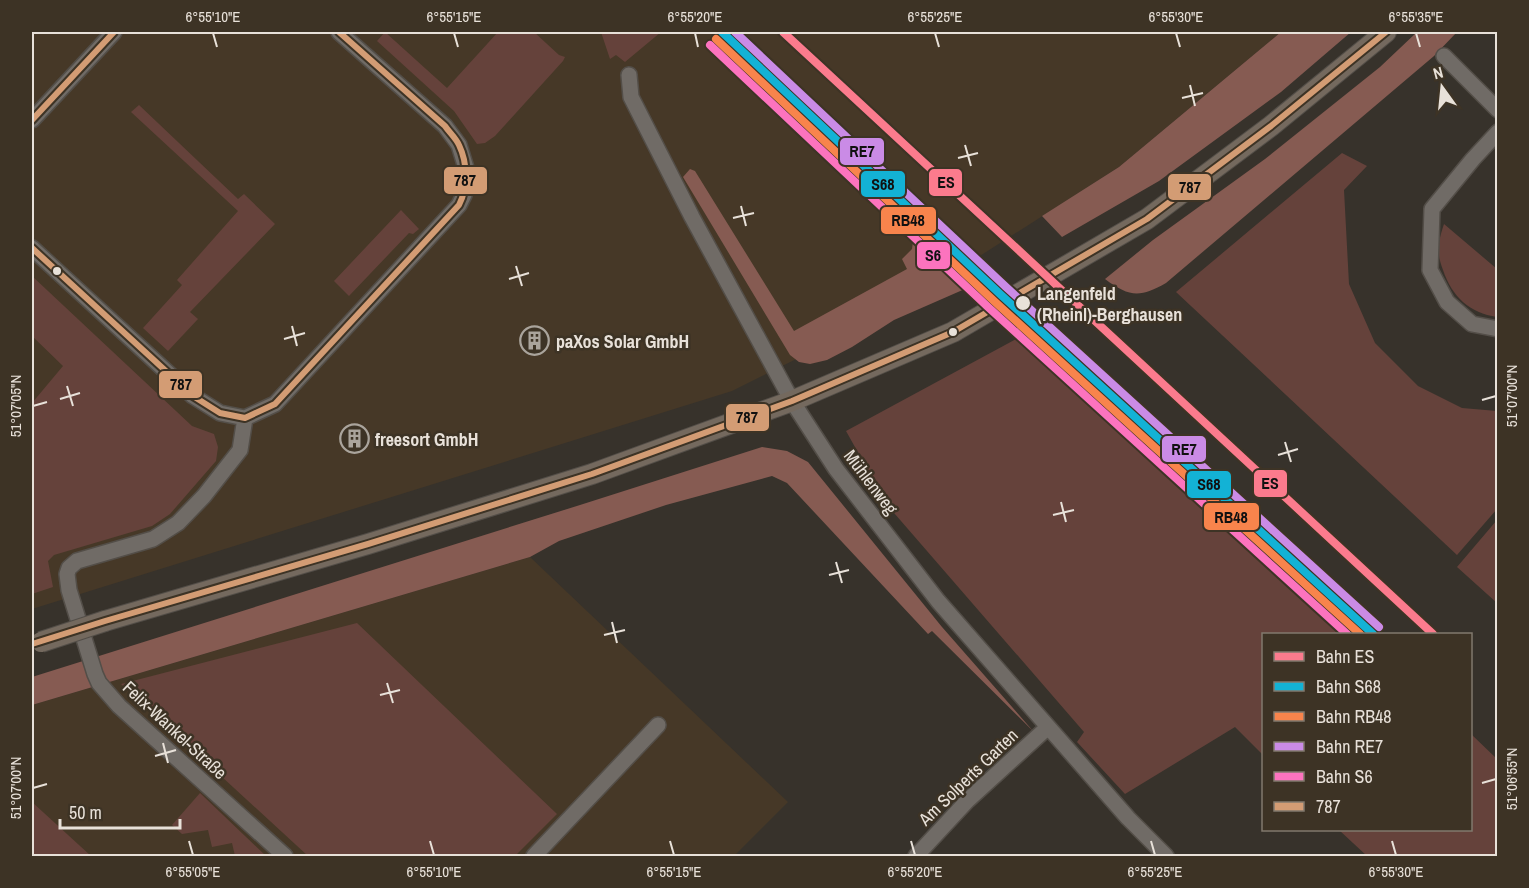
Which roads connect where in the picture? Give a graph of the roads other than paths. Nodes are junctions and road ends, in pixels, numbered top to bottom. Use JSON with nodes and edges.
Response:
{"nodes":[{"id":1,"x":114,"y":32,"type":"edge"},
{"id":2,"x":339,"y":32,"type":"edge"},
{"id":3,"x":1386,"y":32,"type":"edge"},
{"id":4,"x":1444,"y":56,"type":"dead end"},
{"id":5,"x":629,"y":75,"type":"dead end"},
{"id":6,"x":1497,"y":110,"type":"edge"},
{"id":7,"x":32,"y":120,"type":"edge"},
{"id":8,"x":1497,"y":132,"type":"edge"},
{"id":9,"x":32,"y":248,"type":"edge"},
{"id":10,"x":1497,"y":329,"type":"edge"},
{"id":11,"x":792,"y":401,"type":"junction"},
{"id":12,"x":245,"y":418,"type":"junction"},
{"id":13,"x":36,"y":643,"type":"edge"},
{"id":14,"x":658,"y":725,"type":"dead end"},
{"id":15,"x":1048,"y":728,"type":"junction"},
{"id":16,"x":285,"y":856,"type":"edge"},
{"id":17,"x":534,"y":856,"type":"edge"},
{"id":18,"x":916,"y":856,"type":"edge"},
{"id":19,"x":1166,"y":856,"type":"edge"}],
"edges":[{"from":1,"to":7,"type":"street"},
{"from":2,"to":12,"type":"street"},
{"from":3,"to":11,"type":"main road"},
{"from":4,"to":6,"type":"street"},
{"from":5,"to":11,"type":"street","name":"Mühlenweg"},
{"from":8,"to":10,"type":"street"},
{"from":9,"to":12,"type":"street"},
{"from":11,"to":13,"type":"main road","bridge":true},
{"from":11,"to":15,"type":"street","name":"Mühlenweg"},
{"from":12,"to":16,"type":"street","name":"Felix-Wankel-Straße"},
{"from":14,"to":17,"type":"street"},
{"from":15,"to":18,"type":"street","name":"Am Solperts Garten"},
{"from":15,"to":19,"type":"street","name":"Mühlenweg"}]}
